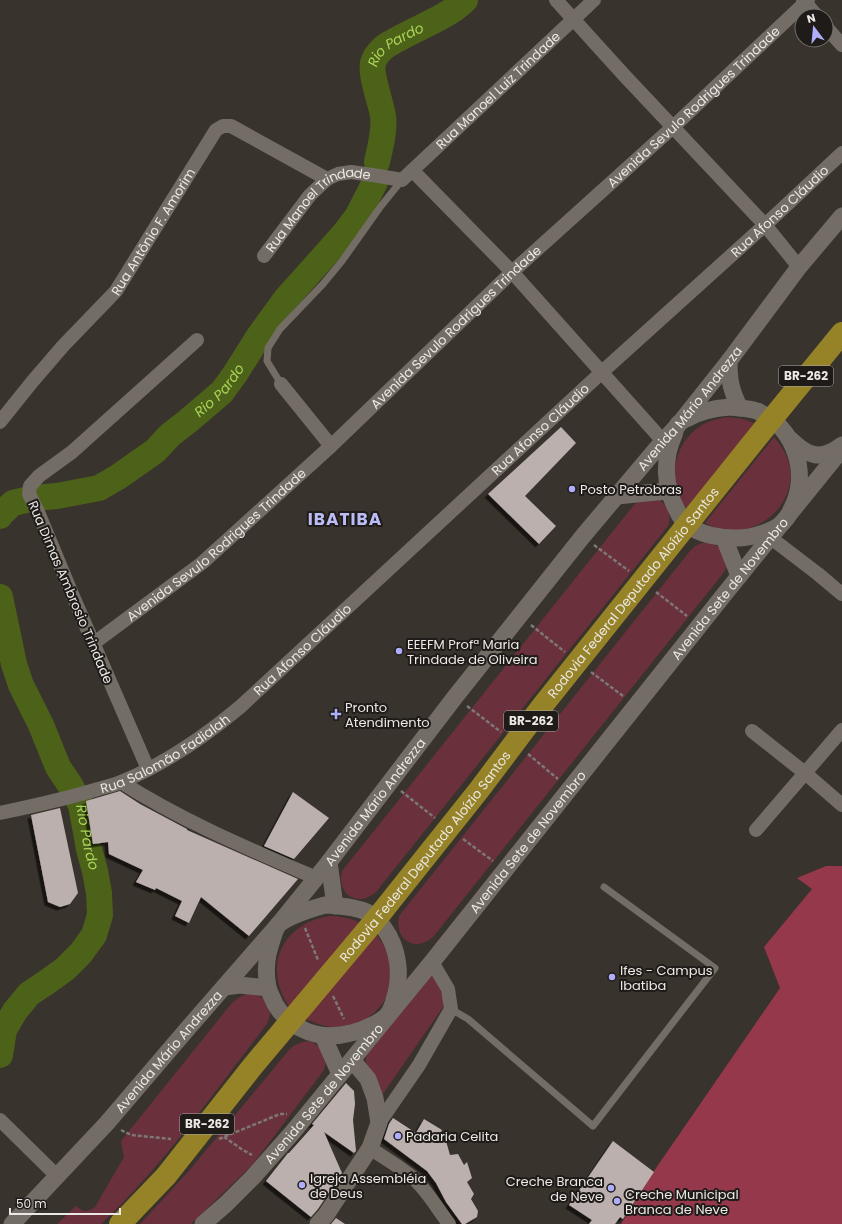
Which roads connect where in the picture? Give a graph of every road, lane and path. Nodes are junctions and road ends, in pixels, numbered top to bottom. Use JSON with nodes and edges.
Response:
{"nodes":[{"id":1,"x":556,"y":0,"type":"edge"},
{"id":2,"x":594,"y":0,"type":"edge"},
{"id":3,"x":805,"y":1,"type":"edge"},
{"id":4,"x":572,"y":19,"type":"junction"},
{"id":5,"x":834,"y":36,"type":"edge"},
{"id":6,"x":842,"y":45,"type":"edge"},
{"id":7,"x":673,"y":127,"type":"junction"},
{"id":8,"x":842,"y":153,"type":"edge"},
{"id":9,"x":413,"y":170,"type":"junction"},
{"id":10,"x":391,"y":178,"type":"junction"},
{"id":11,"x":327,"y":179,"type":"junction"},
{"id":12,"x":842,"y":216,"type":"edge"},
{"id":13,"x":765,"y":225,"type":"junction"},
{"id":14,"x":264,"y":256,"type":"dead end"},
{"id":15,"x":799,"y":267,"type":"junction"},
{"id":16,"x":512,"y":272,"type":"junction"},
{"id":17,"x":842,"y":333,"type":"edge"},
{"id":18,"x":197,"y":340,"type":"dead end"},
{"id":19,"x":729,"y":361,"type":"junction"},
{"id":20,"x":602,"y":372,"type":"junction"},
{"id":21,"x":281,"y":384,"type":"joint"},
{"id":22,"x":740,"y":408,"type":"junction"},
{"id":23,"x":771,"y":420,"type":"junction"},
{"id":24,"x":0,"y":422,"type":"edge"},
{"id":25,"x":678,"y":424,"type":"junction"},
{"id":26,"x":788,"y":437,"type":"junction"},
{"id":27,"x":662,"y":441,"type":"junction"},
{"id":28,"x":842,"y":445,"type":"edge"},
{"id":29,"x":331,"y":446,"type":"junction"},
{"id":30,"x":842,"y":449,"type":"edge"},
{"id":31,"x":668,"y":491,"type":"junction"},
{"id":32,"x":617,"y":496,"type":"junction"},
{"id":33,"x":786,"y":519,"type":"junction"},
{"id":34,"x":687,"y":525,"type":"junction"},
{"id":35,"x":724,"y":538,"type":"junction"},
{"id":36,"x":770,"y":538,"type":"junction"},
{"id":37,"x":739,"y":576,"type":"junction"},
{"id":38,"x":842,"y":594,"type":"edge"},
{"id":39,"x":94,"y":643,"type":"junction"},
{"id":40,"x":240,"y":707,"type":"joint"},
{"id":41,"x":842,"y":730,"type":"edge"},
{"id":42,"x":752,"y":731,"type":"dead end"},
{"id":43,"x":148,"y":769,"type":"junction"},
{"id":44,"x":805,"y":773,"type":"junction"},
{"id":45,"x":121,"y":782,"type":"junction"},
{"id":46,"x":842,"y":805,"type":"edge"},
{"id":47,"x":0,"y":814,"type":"edge"},
{"id":48,"x":756,"y":830,"type":"dead end"},
{"id":49,"x":328,"y":862,"type":"junction"},
{"id":50,"x":316,"y":878,"type":"junction"},
{"id":51,"x":604,"y":887,"type":"dead end"},
{"id":52,"x":334,"y":906,"type":"junction"},
{"id":53,"x":377,"y":918,"type":"junction"},
{"id":54,"x":278,"y":925,"type":"junction"},
{"id":55,"x":305,"y":927,"type":"dead end"},
{"id":56,"x":319,"y":962,"type":"dead end"},
{"id":57,"x":432,"y":962,"type":"junction"},
{"id":58,"x":224,"y":987,"type":"junction"},
{"id":59,"x":268,"y":988,"type":"junction"},
{"id":60,"x":333,"y":994,"type":"dead end"},
{"id":61,"x":451,"y":1009,"type":"junction"},
{"id":62,"x":388,"y":1014,"type":"junction"},
{"id":63,"x":291,"y":1022,"type":"junction"},
{"id":64,"x":350,"y":1034,"type":"junction"},
{"id":65,"x":323,"y":1036,"type":"junction"},
{"id":66,"x":333,"y":1057,"type":"junction"},
{"id":67,"x":352,"y":1060,"type":"junction"},
{"id":68,"x":340,"y":1074,"type":"junction"},
{"id":69,"x":288,"y":1114,"type":"dead end"},
{"id":70,"x":0,"y":1120,"type":"edge"},
{"id":71,"x":107,"y":1123,"type":"junction"},
{"id":72,"x":379,"y":1123,"type":"junction"},
{"id":73,"x":224,"y":1137,"type":"junction"},
{"id":74,"x":171,"y":1139,"type":"dead end"},
{"id":75,"x":213,"y":1141,"type":"dead end"},
{"id":76,"x":370,"y":1148,"type":"junction"},
{"id":77,"x":258,"y":1158,"type":"dead end"},
{"id":78,"x":57,"y":1176,"type":"junction"},
{"id":79,"x":12,"y":1224,"type":"edge"},
{"id":80,"x":120,"y":1224,"type":"edge"},
{"id":81,"x":203,"y":1224,"type":"edge"},
{"id":82,"x":318,"y":1224,"type":"edge"},
{"id":83,"x":449,"y":1224,"type":"edge"}],
"edges":[{"from":1,"to":4,"type":"street"},
{"from":2,"to":4,"type":"street","name":"Rua Manoel Luiz Trindade"},
{"from":3,"to":7,"type":"street","name":"Avenida Sevulo Rodrigues Trindade"},
{"from":4,"to":7,"type":"street"},
{"from":4,"to":9,"type":"street","name":"Rua Manoel Luiz Trindade"},
{"from":5,"to":6,"type":"street"},
{"from":7,"to":13,"type":"street"},
{"from":7,"to":16,"type":"street","name":"Avenida Sevulo Rodrigues Trindade"},
{"from":8,"to":13,"type":"street","name":"Rua Afonso Cláudio"},
{"from":9,"to":10,"type":"street","name":"Rua Manoel Luiz Trindade"},
{"from":9,"to":16,"type":"street"},
{"from":10,"to":11,"type":"street","name":"Rua Manoel Trindade"},
{"from":10,"to":21,"type":"lane"},
{"from":11,"to":14,"type":"street","name":"Rua Manoel Trindade"},
{"from":11,"to":24,"type":"street","name":"Rua Antônio F. Amorim"},
{"from":12,"to":15,"type":"street","name":"Avenida Mário Andrezza"},
{"from":13,"to":15,"type":"street"},
{"from":13,"to":20,"type":"street","name":"Rua Afonso Cláudio"},
{"from":15,"to":19,"type":"street","name":"Avenida Mário Andrezza"},
{"from":16,"to":20,"type":"street"},
{"from":16,"to":29,"type":"street","name":"Avenida Sevulo Rodrigues Trindade"},
{"from":17,"to":23,"type":"highway","name":"Rodovia Federal Deputado Aloízio Santos","number":"BR-262"},
{"from":18,"to":39,"type":"street","name":"Rua Dimas Ambrosio Trindade"},
{"from":19,"to":22,"type":"street"},
{"from":19,"to":25,"type":"street","name":"Avenida Mário Andrezza"},
{"from":20,"to":27,"type":"street"},
{"from":20,"to":40,"type":"street","name":"Rua Afonso Cláudio"},
{"from":21,"to":29,"type":"street"},
{"from":22,"to":23,"type":"street"},
{"from":22,"to":25,"type":"street"},
{"from":23,"to":26,"type":"street"},
{"from":23,"to":34,"type":"highway","name":"Rodovia Federal Deputado Aloízio Santos","number":"BR-262"},
{"from":25,"to":27,"type":"street","name":"Avenida Mário Andrezza"},
{"from":25,"to":31,"type":"street"},
{"from":26,"to":28,"type":"street"},
{"from":26,"to":33,"type":"street"},
{"from":27,"to":32,"type":"street","name":"Avenida Mário Andrezza"},
{"from":29,"to":39,"type":"street","name":"Avenida Sevulo Rodrigues Trindade"},
{"from":30,"to":33,"type":"street","name":"Avenida Sete de Novembro"},
{"from":31,"to":32,"type":"street"},
{"from":31,"to":34,"type":"street"},
{"from":32,"to":49,"type":"street","name":"Avenida Mário Andrezza"},
{"from":33,"to":35,"type":"street"},
{"from":33,"to":36,"type":"street","name":"Avenida Sete de Novembro"},
{"from":34,"to":35,"type":"street"},
{"from":34,"to":53,"type":"highway","name":"Rodovia Federal Deputado Aloízio Santos","number":"BR-262"},
{"from":35,"to":37,"type":"street"},
{"from":36,"to":37,"type":"street","name":"Avenida Sete de Novembro"},
{"from":36,"to":38,"type":"street"},
{"from":37,"to":57,"type":"street","name":"Avenida Sete de Novembro"},
{"from":39,"to":43,"type":"street","name":"Rua Dimas Ambrosio Trindade"},
{"from":40,"to":43,"type":"street","name":"Rua Salomão Fadialah"},
{"from":41,"to":44,"type":"street"},
{"from":42,"to":44,"type":"street"},
{"from":43,"to":45,"type":"street","name":"Rua Salomão Fadialah"},
{"from":44,"to":46,"type":"street"},
{"from":44,"to":48,"type":"street"},
{"from":45,"to":47,"type":"street","name":"Rua Salomão Fadialah"},
{"from":45,"to":50,"type":"street"},
{"from":49,"to":50,"type":"street","name":"Avenida Mário Andrezza"},
{"from":49,"to":52,"type":"street"},
{"from":50,"to":54,"type":"street","name":"Avenida Mário Andrezza"},
{"from":51,"to":61,"type":"lane"},
{"from":52,"to":53,"type":"street"},
{"from":52,"to":54,"type":"street"},
{"from":53,"to":62,"type":"street"},
{"from":53,"to":63,"type":"highway","name":"Rodovia Federal Deputado Aloízio Santos","number":"BR-262"},
{"from":54,"to":58,"type":"street","name":"Avenida Mário Andrezza"},
{"from":54,"to":59,"type":"street"},
{"from":55,"to":56,"type":"path"},
{"from":57,"to":61,"type":"street"},
{"from":57,"to":62,"type":"street","name":"Avenida Sete de Novembro"},
{"from":58,"to":59,"type":"street"},
{"from":58,"to":71,"type":"street","name":"Avenida Mário Andrezza"},
{"from":59,"to":63,"type":"street"},
{"from":60,"to":64,"type":"path"},
{"from":61,"to":72,"type":"street"},
{"from":62,"to":64,"type":"street"},
{"from":62,"to":67,"type":"street","name":"Avenida Sete de Novembro"},
{"from":63,"to":65,"type":"street"},
{"from":63,"to":80,"type":"highway","name":"Rodovia Federal Deputado Aloízio Santos","number":"BR-262"},
{"from":64,"to":65,"type":"street"},
{"from":65,"to":66,"type":"street"},
{"from":66,"to":67,"type":"street"},
{"from":66,"to":68,"type":"street"},
{"from":67,"to":68,"type":"street","name":"Avenida Sete de Novembro"},
{"from":67,"to":72,"type":"street"},
{"from":68,"to":81,"type":"street","name":"Avenida Sete de Novembro"},
{"from":69,"to":73,"type":"path"},
{"from":70,"to":78,"type":"street"},
{"from":71,"to":74,"type":"path"},
{"from":71,"to":78,"type":"street","name":"Avenida Mário Andrezza"},
{"from":72,"to":76,"type":"street"},
{"from":73,"to":75,"type":"path"},
{"from":73,"to":77,"type":"path"},
{"from":76,"to":82,"type":"street"},
{"from":76,"to":83,"type":"street"},
{"from":78,"to":79,"type":"street","name":"Avenida Mário Andrezza"}]}
